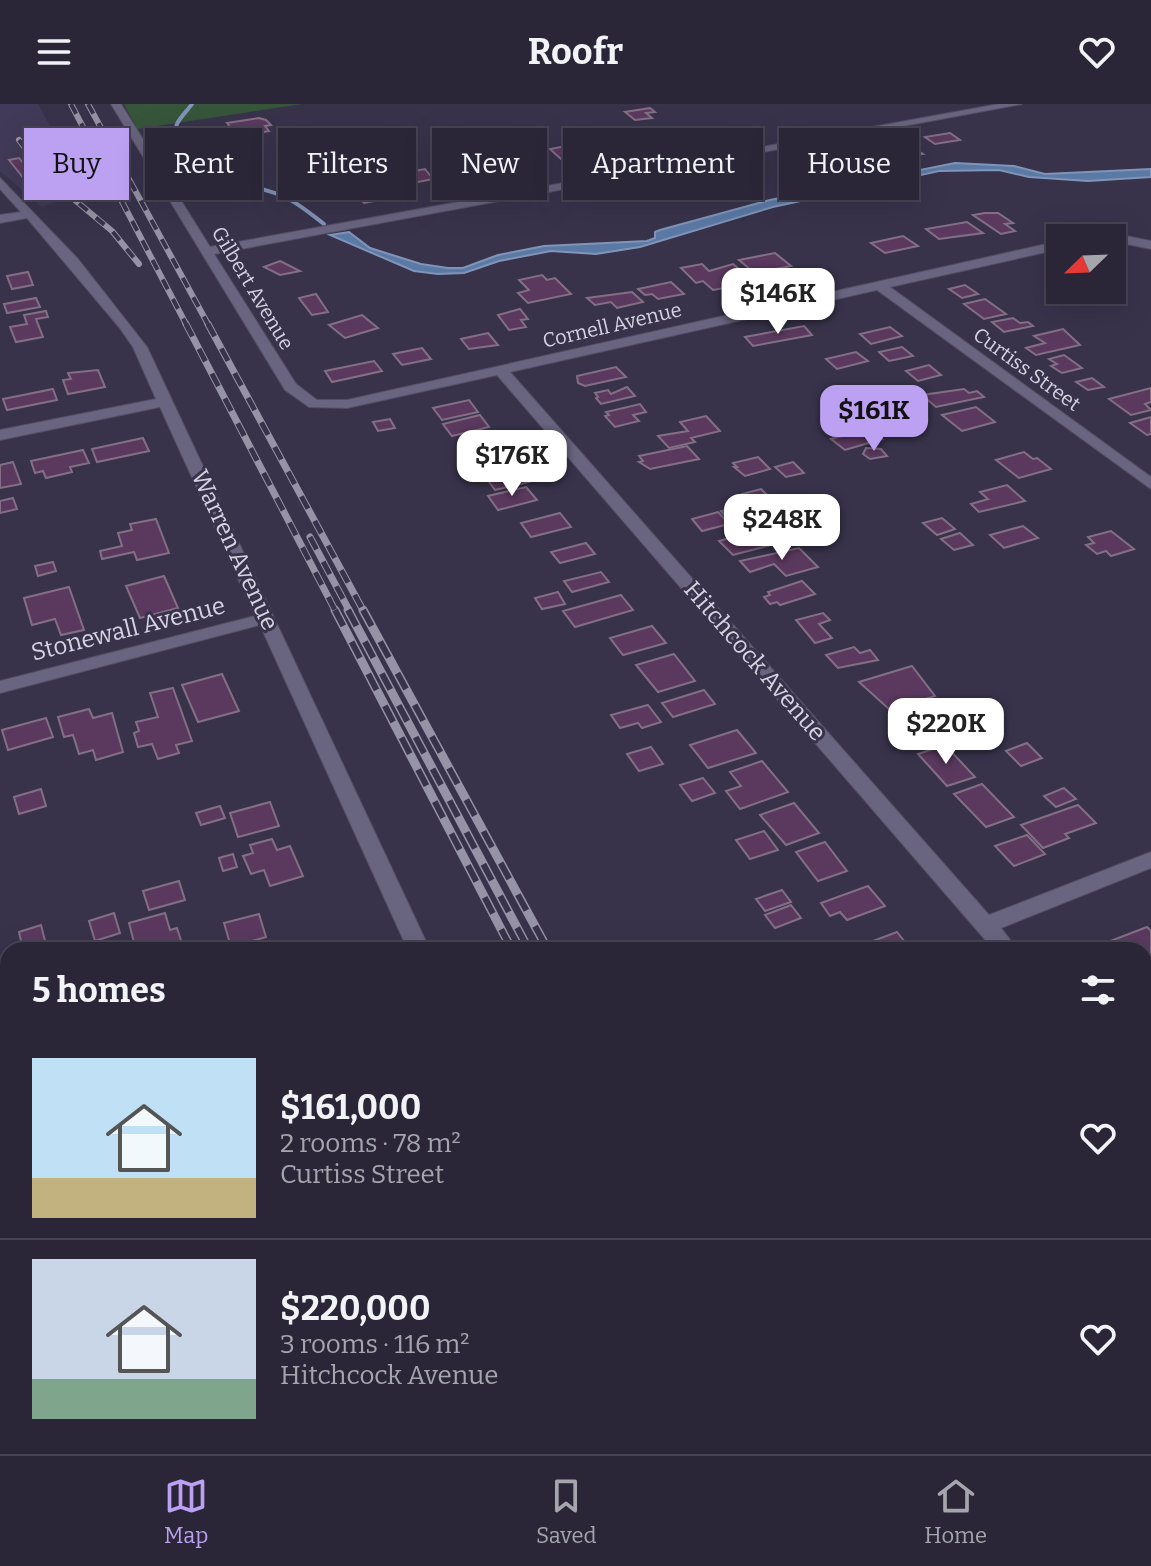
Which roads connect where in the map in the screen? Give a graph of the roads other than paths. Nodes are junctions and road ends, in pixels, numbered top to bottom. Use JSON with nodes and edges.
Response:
{"nodes":[{"id":1,"x":116,"y":104,"type":"edge"},
{"id":2,"x":1017,"y":104,"type":"edge"},
{"id":3,"x":0,"y":182,"type":"edge"},
{"id":4,"x":30,"y":214,"type":"junction"},
{"id":5,"x":0,"y":219,"type":"edge"},
{"id":6,"x":1126,"y":240,"type":"edge"},
{"id":7,"x":1151,"y":245,"type":"edge"},
{"id":8,"x":1046,"y":248,"type":"edge"},
{"id":9,"x":209,"y":251,"type":"junction"},
{"id":10,"x":880,"y":286,"type":"junction"},
{"id":11,"x":502,"y":372,"type":"junction"},
{"id":12,"x":166,"y":401,"type":"junction"},
{"id":13,"x":314,"y":404,"type":"joint"},
{"id":14,"x":0,"y":435,"type":"edge"},
{"id":15,"x":1151,"y":484,"type":"edge"},
{"id":16,"x":267,"y":618,"type":"junction"},
{"id":17,"x":0,"y":687,"type":"edge"},
{"id":18,"x":1151,"y":860,"type":"edge"},
{"id":19,"x":985,"y":925,"type":"junction"},
{"id":20,"x":409,"y":942,"type":"edge"},
{"id":21,"x":1000,"y":942,"type":"edge"}],
"edges":[{"from":1,"to":9,"type":"street","name":"Gilbert Avenue"},
{"from":2,"to":9,"type":"street"},
{"from":3,"to":4,"type":"street","name":"Warren Avenue"},
{"from":4,"to":5,"type":"street"},
{"from":4,"to":12,"type":"street","name":"Warren Avenue"},
{"from":6,"to":7,"type":"street"},
{"from":8,"to":10,"type":"street","name":"Cornell Avenue"},
{"from":9,"to":13,"type":"street","name":"Gilbert Avenue"},
{"from":10,"to":11,"type":"street","name":"Cornell Avenue"},
{"from":10,"to":15,"type":"street","name":"Curtiss Street"},
{"from":11,"to":13,"type":"street","name":"Cornell Avenue"},
{"from":11,"to":19,"type":"street","name":"Hitchcock Avenue"},
{"from":12,"to":14,"type":"street"},
{"from":12,"to":16,"type":"street","name":"Warren Avenue"},
{"from":16,"to":17,"type":"street","name":"Stonewall Avenue"},
{"from":16,"to":20,"type":"street","name":"Warren Avenue"},
{"from":18,"to":19,"type":"street"},
{"from":19,"to":21,"type":"street","name":"Hitchcock Avenue"}]}
